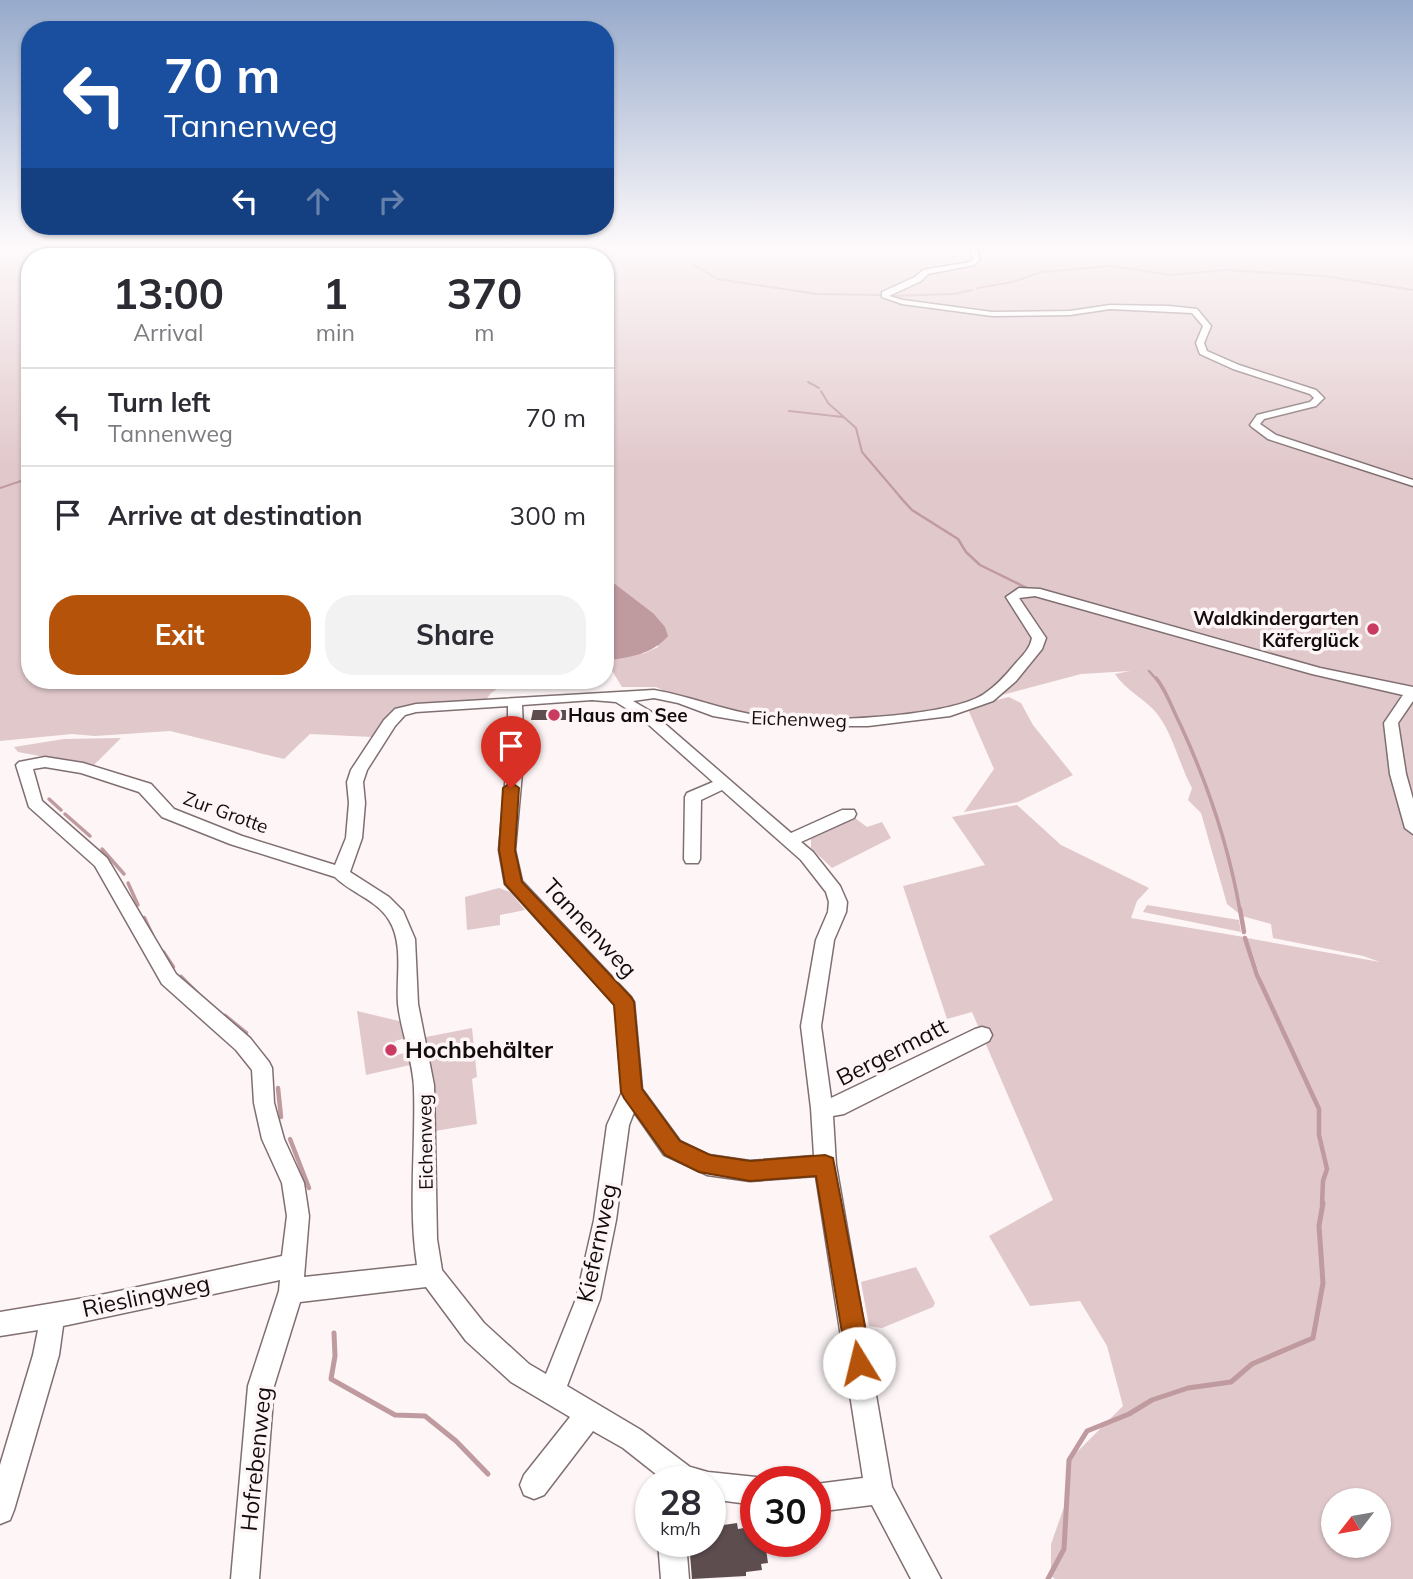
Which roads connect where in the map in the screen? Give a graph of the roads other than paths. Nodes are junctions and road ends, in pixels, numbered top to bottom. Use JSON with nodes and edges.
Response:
{"nodes":[{"id":1,"x":1201,"y":319,"type":"edge"},
{"id":2,"x":1413,"y":484,"type":"edge"},
{"id":3,"x":1413,"y":693,"type":"edge"},
{"id":4,"x":619,"y":698,"type":"junction"},
{"id":5,"x":515,"y":701,"type":"junction"},
{"id":6,"x":24,"y":765,"type":"joint"},
{"id":7,"x":723,"y":783,"type":"junction"},
{"id":8,"x":848,"y":814,"type":"dead end"},
{"id":9,"x":1413,"y":828,"type":"edge"},
{"id":10,"x":790,"y":840,"type":"junction"},
{"id":11,"x":692,"y":859,"type":"dead end"},
{"id":12,"x":341,"y":873,"type":"junction"},
{"id":13,"x":982,"y":1035,"type":"dead end"},
{"id":14,"x":632,"y":1092,"type":"junction"},
{"id":15,"x":822,"y":1108,"type":"junction"},
{"id":16,"x":825,"y":1165,"type":"junction"},
{"id":17,"x":431,"y":1275,"type":"junction"},
{"id":18,"x":291,"y":1279,"type":"junction"},
{"id":19,"x":53,"y":1314,"type":"junction"},
{"id":20,"x":0,"y":1324,"type":"edge"},
{"id":21,"x":551,"y":1393,"type":"junction"},
{"id":22,"x":589,"y":1414,"type":"junction"},
{"id":23,"x":671,"y":1466,"type":"edge"},
{"id":24,"x":534,"y":1485,"type":"dead end"},
{"id":25,"x":879,"y":1490,"type":"junction"},
{"id":26,"x":831,"y":1496,"type":"edge"},
{"id":27,"x":0,"y":1510,"type":"edge"},
{"id":28,"x":673,"y":1557,"type":"edge"},
{"id":29,"x":245,"y":1579,"type":"edge"},
{"id":30,"x":675,"y":1579,"type":"edge"},
{"id":31,"x":927,"y":1579,"type":"edge"}],
"edges":[{"from":1,"to":2,"type":"street"},
{"from":3,"to":4,"type":"street","name":"Eichenweg"},
{"from":3,"to":9,"type":"street"},
{"from":4,"to":5,"type":"street","name":"Eichenweg"},
{"from":4,"to":7,"type":"street"},
{"from":5,"to":12,"type":"street","name":"Eichenweg"},
{"from":5,"to":14,"type":"street","name":"Tannenweg"},
{"from":6,"to":12,"type":"street","name":"Zur Grotte"},
{"from":6,"to":18,"type":"street","name":"Hofrebenweg"},
{"from":7,"to":10,"type":"street"},
{"from":7,"to":11,"type":"street"},
{"from":8,"to":10,"type":"street"},
{"from":10,"to":15,"type":"street"},
{"from":12,"to":17,"type":"street","name":"Eichenweg"},
{"from":13,"to":15,"type":"street","name":"Bergermatt"},
{"from":14,"to":16,"type":"street"},
{"from":14,"to":21,"type":"street","name":"Kiefernweg"},
{"from":15,"to":16,"type":"street"},
{"from":16,"to":25,"type":"street"},
{"from":17,"to":18,"type":"street","name":"Rieslingweg"},
{"from":17,"to":21,"type":"street","name":"Eichenweg"},
{"from":18,"to":19,"type":"street","name":"Rieslingweg"},
{"from":18,"to":29,"type":"street","name":"Hofrebenweg"},
{"from":19,"to":20,"type":"street","name":"Rieslingweg"},
{"from":19,"to":27,"type":"street"},
{"from":21,"to":22,"type":"street","name":"Eichenweg"},
{"from":22,"to":23,"type":"street","name":"Eichenweg"},
{"from":22,"to":24,"type":"street"},
{"from":25,"to":26,"type":"street"},
{"from":25,"to":31,"type":"street"},
{"from":28,"to":30,"type":"street"}]}
